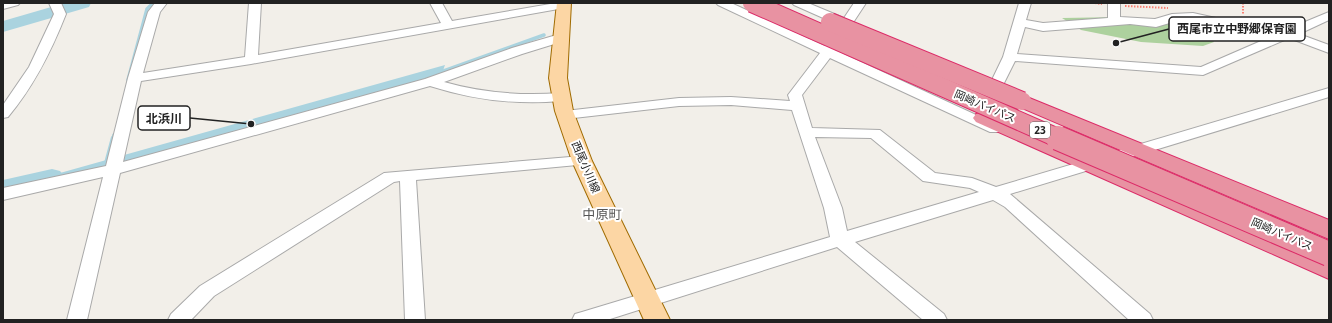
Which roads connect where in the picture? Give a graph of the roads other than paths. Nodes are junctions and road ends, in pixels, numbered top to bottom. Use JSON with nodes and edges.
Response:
{"nodes":[{"id":1,"x":14,"y":3,"type":"edge"},
{"id":2,"x":161,"y":3,"type":"edge"},
{"id":3,"x":255,"y":3,"type":"edge"},
{"id":4,"x":436,"y":3,"type":"edge"},
{"id":5,"x":722,"y":3,"type":"edge"},
{"id":6,"x":737,"y":3,"type":"edge"},
{"id":7,"x":752,"y":3,"type":"edge"},
{"id":8,"x":769,"y":3,"type":"edge"},
{"id":9,"x":785,"y":3,"type":"edge"},
{"id":10,"x":798,"y":3,"type":"edge"},
{"id":11,"x":860,"y":3,"type":"edge"},
{"id":12,"x":1025,"y":3,"type":"edge"},
{"id":13,"x":1114,"y":3,"type":"edge"},
{"id":14,"x":564,"y":4,"type":"edge"},
{"id":15,"x":3,"y":6,"type":"edge"},
{"id":16,"x":58,"y":7,"type":"edge"},
{"id":17,"x":1329,"y":16,"type":"edge"},
{"id":18,"x":1114,"y":21,"type":"junction"},
{"id":19,"x":1020,"y":22,"type":"junction"},
{"id":20,"x":448,"y":24,"type":"junction"},
{"id":21,"x":845,"y":24,"type":"junction"},
{"id":22,"x":1289,"y":34,"type":"junction"},
{"id":23,"x":560,"y":38,"type":"junction"},
{"id":24,"x":1329,"y":49,"type":"edge"},
{"id":25,"x":827,"y":53,"type":"junction"},
{"id":26,"x":1010,"y":57,"type":"junction"},
{"id":27,"x":251,"y":60,"type":"junction"},
{"id":28,"x":135,"y":78,"type":"junction"},
{"id":29,"x":430,"y":82,"type":"junction"},
{"id":30,"x":997,"y":84,"type":"junction"},
{"id":31,"x":1329,"y":92,"type":"edge"},
{"id":32,"x":3,"y":98,"type":"edge"},
{"id":33,"x":18,"y":98,"type":"junction"},
{"id":34,"x":563,"y":106,"type":"junction"},
{"id":35,"x":798,"y":106,"type":"junction"},
{"id":36,"x":1031,"y":106,"type":"junction"},
{"id":37,"x":3,"y":114,"type":"edge"},
{"id":38,"x":806,"y":132,"type":"junction"},
{"id":39,"x":1042,"y":144,"type":"junction"},
{"id":40,"x":1140,"y":151,"type":"junction"},
{"id":41,"x":582,"y":161,"type":"junction"},
{"id":42,"x":1090,"y":165,"type":"junction"},
{"id":43,"x":112,"y":170,"type":"junction"},
{"id":44,"x":1191,"y":172,"type":"junction"},
{"id":45,"x":408,"y":177,"type":"junction"},
{"id":46,"x":995,"y":193,"type":"junction"},
{"id":47,"x":3,"y":194,"type":"edge"},
{"id":48,"x":1207,"y":216,"type":"junction"},
{"id":49,"x":1329,"y":223,"type":"edge"},
{"id":50,"x":1329,"y":230,"type":"edge"},
{"id":51,"x":840,"y":240,"type":"junction"},
{"id":52,"x":1329,"y":242,"type":"edge"},
{"id":53,"x":1329,"y":254,"type":"edge"},
{"id":54,"x":1329,"y":269,"type":"edge"},
{"id":55,"x":1329,"y":279,"type":"edge"},
{"id":56,"x":647,"y":300,"type":"junction"},
{"id":57,"x":76,"y":320,"type":"edge"},
{"id":58,"x":178,"y":320,"type":"edge"},
{"id":59,"x":414,"y":320,"type":"edge"},
{"id":60,"x":582,"y":320,"type":"edge"},
{"id":61,"x":657,"y":320,"type":"edge"},
{"id":62,"x":937,"y":320,"type":"edge"},
{"id":63,"x":1143,"y":320,"type":"edge"}],
"edges":[{"from":1,"to":15,"type":"street"},
{"from":2,"to":28,"type":"street"},
{"from":3,"to":27,"type":"street"},
{"from":4,"to":20,"type":"street"},
{"from":5,"to":25,"type":"street"},
{"from":6,"to":39,"type":"highway","number":"23"},
{"from":7,"to":53,"type":"highway","name":"岡崎バイパス","number":"23","bridge":true},
{"from":8,"to":52,"type":"highway","name":"岡崎バイパス","number":"23"},
{"from":9,"to":36,"type":"highway","number":"23","bridge":true},
{"from":10,"to":21,"type":"street"},
{"from":11,"to":21,"type":"street"},
{"from":12,"to":19,"type":"street"},
{"from":13,"to":18,"type":"street"},
{"from":14,"to":20,"type":"street"},
{"from":14,"to":23,"type":"main road","name":"西尾小川線"},
{"from":16,"to":33,"type":"street"},
{"from":17,"to":22,"type":"street"},
{"from":18,"to":19,"type":"street"},
{"from":18,"to":22,"type":"street"},
{"from":19,"to":26,"type":"street"},
{"from":20,"to":27,"type":"street"},
{"from":21,"to":25,"type":"street"},
{"from":21,"to":30,"type":"street"},
{"from":22,"to":24,"type":"street"},
{"from":22,"to":26,"type":"street"},
{"from":23,"to":29,"type":"street"},
{"from":23,"to":34,"type":"main road","name":"西尾小川線"},
{"from":25,"to":35,"type":"street"},
{"from":25,"to":39,"type":"street"},
{"from":26,"to":30,"type":"street"},
{"from":27,"to":28,"type":"street"},
{"from":28,"to":43,"type":"street"},
{"from":29,"to":34,"type":"street"},
{"from":29,"to":43,"type":"street"},
{"from":30,"to":36,"type":"street"},
{"from":31,"to":40,"type":"street"},
{"from":32,"to":33,"type":"street"},
{"from":33,"to":37,"type":"street"},
{"from":34,"to":35,"type":"street"},
{"from":34,"to":41,"type":"main road","name":"西尾小川線"},
{"from":35,"to":38,"type":"street"},
{"from":36,"to":40,"type":"highway","number":"23"},
{"from":38,"to":46,"type":"street"},
{"from":38,"to":51,"type":"street"},
{"from":39,"to":42,"type":"highway","number":"23"},
{"from":40,"to":42,"type":"street"},
{"from":40,"to":44,"type":"highway","number":"23"},
{"from":41,"to":45,"type":"street"},
{"from":41,"to":56,"type":"main road","name":"西尾小川線"},
{"from":42,"to":46,"type":"street"},
{"from":42,"to":48,"type":"highway","number":"23"},
{"from":43,"to":47,"type":"street"},
{"from":43,"to":57,"type":"street"},
{"from":44,"to":49,"type":"street"},
{"from":44,"to":50,"type":"highway","number":"23"},
{"from":45,"to":58,"type":"street"},
{"from":45,"to":59,"type":"street"},
{"from":46,"to":51,"type":"street"},
{"from":46,"to":63,"type":"street"},
{"from":48,"to":54,"type":"highway","number":"23"},
{"from":48,"to":55,"type":"street"},
{"from":51,"to":56,"type":"street"},
{"from":51,"to":62,"type":"street"},
{"from":56,"to":60,"type":"street"},
{"from":56,"to":61,"type":"main road","name":"西尾小川線"}]}
